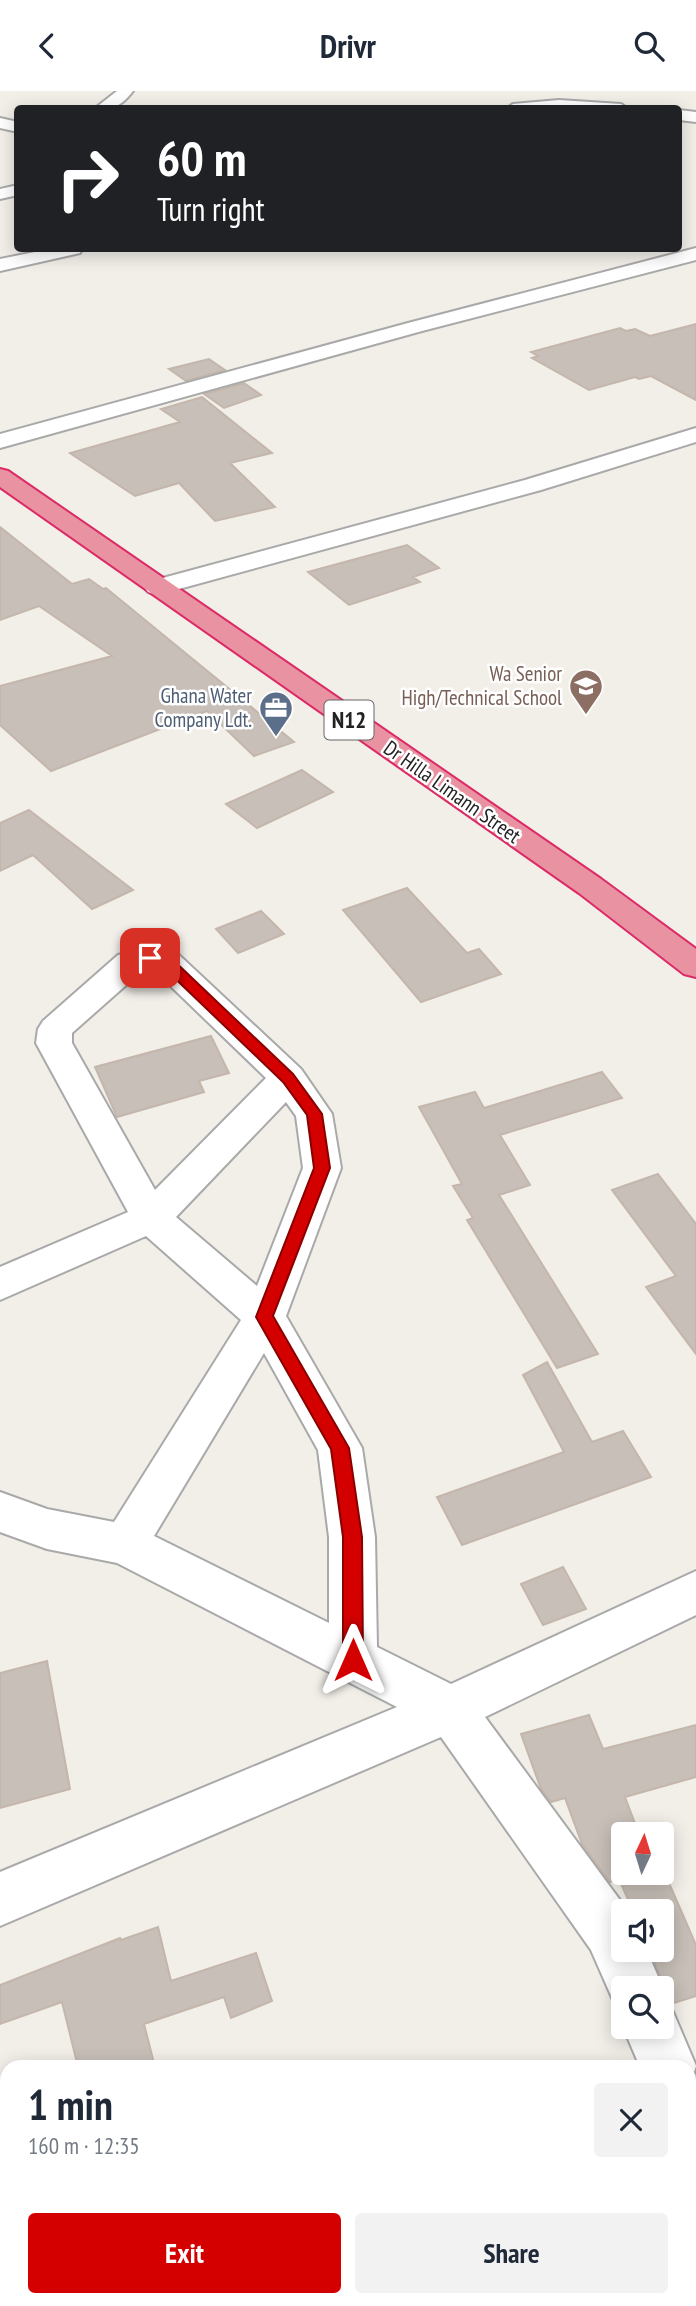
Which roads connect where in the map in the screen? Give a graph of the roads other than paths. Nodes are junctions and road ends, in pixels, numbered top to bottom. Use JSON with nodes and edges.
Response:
{"nodes":[{"id":1,"x":125,"y":91,"type":"edge"},
{"id":2,"x":510,"y":91,"type":"edge"},
{"id":3,"x":608,"y":91,"type":"edge"},
{"id":4,"x":108,"y":105,"type":"edge"},
{"id":5,"x":530,"y":105,"type":"edge"},
{"id":6,"x":587,"y":105,"type":"edge"},
{"id":7,"x":59,"y":252,"type":"edge"},
{"id":8,"x":696,"y":254,"type":"edge"},
{"id":9,"x":0,"y":265,"type":"edge"},
{"id":10,"x":696,"y":435,"type":"edge"},
{"id":11,"x":0,"y":442,"type":"edge"},
{"id":12,"x":0,"y":476,"type":"edge"},
{"id":13,"x":157,"y":587,"type":"junction"},
{"id":14,"x":696,"y":966,"type":"edge"},
{"id":15,"x":288,"y":1078,"type":"junction"},
{"id":16,"x":151,"y":1218,"type":"junction"},
{"id":17,"x":0,"y":1284,"type":"edge"},
{"id":18,"x":265,"y":1317,"type":"junction"},
{"id":19,"x":0,"y":1512,"type":"edge"},
{"id":20,"x":125,"y":1544,"type":"junction"},
{"id":21,"x":696,"y":1592,"type":"edge"},
{"id":22,"x":353,"y":1660,"type":"junction"},
{"id":23,"x":450,"y":1709,"type":"junction"},
{"id":24,"x":0,"y":1899,"type":"edge"},
{"id":25,"x":630,"y":1976,"type":"edge"},
{"id":26,"x":656,"y":2039,"type":"edge"},
{"id":27,"x":665,"y":2060,"type":"edge"}],
"edges":[{"from":1,"to":4,"type":"street"},
{"from":2,"to":5,"type":"street"},
{"from":3,"to":6,"type":"street"},
{"from":7,"to":9,"type":"street"},
{"from":8,"to":11,"type":"street"},
{"from":10,"to":13,"type":"street"},
{"from":12,"to":13,"type":"highway","name":"Dr Hilla Limann Street","number":"N12"},
{"from":13,"to":14,"type":"highway","name":"Dr Hilla Limann Street","number":"N12"},
{"from":15,"to":16,"type":"street"},
{"from":15,"to":16,"type":"street"},
{"from":15,"to":18,"type":"street"},
{"from":16,"to":17,"type":"street"},
{"from":16,"to":18,"type":"street"},
{"from":18,"to":20,"type":"street"},
{"from":18,"to":22,"type":"street"},
{"from":19,"to":20,"type":"street"},
{"from":20,"to":22,"type":"street"},
{"from":21,"to":23,"type":"street"},
{"from":22,"to":23,"type":"street"},
{"from":23,"to":24,"type":"street"},
{"from":23,"to":25,"type":"street"},
{"from":26,"to":27,"type":"street"}]}
